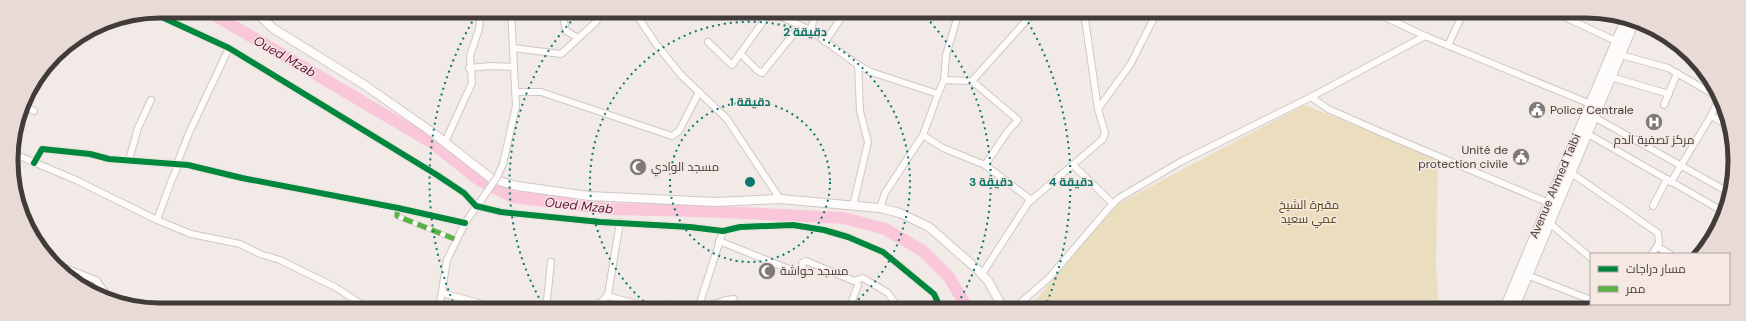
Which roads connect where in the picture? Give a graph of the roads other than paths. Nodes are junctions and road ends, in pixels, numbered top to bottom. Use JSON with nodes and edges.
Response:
{"nodes":[{"id":1,"x":166,"y":18,"type":"edge"},
{"id":2,"x":262,"y":18,"type":"edge"},
{"id":3,"x":480,"y":18,"type":"edge"},
{"id":4,"x":510,"y":18,"type":"edge"},
{"id":5,"x":563,"y":18,"type":"edge"},
{"id":6,"x":597,"y":18,"type":"edge"},
{"id":7,"x":639,"y":18,"type":"edge"},
{"id":8,"x":766,"y":18,"type":"edge"},
{"id":9,"x":783,"y":18,"type":"edge"},
{"id":10,"x":815,"y":18,"type":"edge"},
{"id":11,"x":841,"y":18,"type":"edge"},
{"id":12,"x":957,"y":18,"type":"edge"},
{"id":13,"x":1029,"y":18,"type":"edge"},
{"id":14,"x":1085,"y":18,"type":"edge"},
{"id":15,"x":1154,"y":18,"type":"edge"},
{"id":16,"x":1387,"y":18,"type":"edge"},
{"id":17,"x":1461,"y":18,"type":"edge"},
{"id":18,"x":1567,"y":18,"type":"edge"},
{"id":19,"x":1625,"y":24,"type":"edge"},
{"id":20,"x":800,"y":26,"type":"junction"},
{"id":21,"x":1632,"y":26,"type":"edge"},
{"id":22,"x":810,"y":30,"type":"junction"},
{"id":23,"x":1425,"y":36,"type":"junction"},
{"id":24,"x":578,"y":38,"type":"junction"},
{"id":25,"x":708,"y":42,"type":"dead end"},
{"id":26,"x":825,"y":42,"type":"junction"},
{"id":27,"x":1621,"y":44,"type":"junction"},
{"id":28,"x":1448,"y":45,"type":"junction"},
{"id":29,"x":229,"y":48,"type":"junction"},
{"id":30,"x":512,"y":48,"type":"junction"},
{"id":31,"x":741,"y":54,"type":"junction"},
{"id":32,"x":1621,"y":55,"type":"junction"},
{"id":33,"x":858,"y":65,"type":"junction"},
{"id":34,"x":514,"y":67,"type":"junction"},
{"id":35,"x":469,"y":68,"type":"junction"},
{"id":36,"x":1677,"y":73,"type":"junction"},
{"id":37,"x":1611,"y":77,"type":"junction"},
{"id":38,"x":944,"y":80,"type":"junction"},
{"id":39,"x":972,"y":80,"type":"junction"},
{"id":40,"x":516,"y":92,"type":"junction"},
{"id":41,"x":700,"y":92,"type":"junction"},
{"id":42,"x":938,"y":94,"type":"junction"},
{"id":43,"x":1669,"y":94,"type":"junction"},
{"id":44,"x":1712,"y":94,"type":"edge"},
{"id":45,"x":1311,"y":97,"type":"junction"},
{"id":46,"x":152,"y":100,"type":"dead end"},
{"id":47,"x":1716,"y":103,"type":"edge"},
{"id":48,"x":1594,"y":105,"type":"junction"},
{"id":49,"x":1664,"y":105,"type":"dead end"},
{"id":50,"x":28,"y":108,"type":"edge"},
{"id":51,"x":1098,"y":108,"type":"junction"},
{"id":52,"x":34,"y":111,"type":"dead end"},
{"id":53,"x":1711,"y":116,"type":"junction"},
{"id":54,"x":1594,"y":117,"type":"junction"},
{"id":55,"x":1722,"y":122,"type":"edge"},
{"id":56,"x":1588,"y":134,"type":"junction"},
{"id":57,"x":922,"y":135,"type":"junction"},
{"id":58,"x":445,"y":142,"type":"junction"},
{"id":59,"x":18,"y":156,"type":"edge"},
{"id":60,"x":129,"y":160,"type":"junction"},
{"id":61,"x":34,"y":163,"type":"junction"},
{"id":62,"x":177,"y":164,"type":"junction"},
{"id":63,"x":986,"y":165,"type":"junction"},
{"id":64,"x":1073,"y":165,"type":"junction"},
{"id":65,"x":1680,"y":166,"type":"junction"},
{"id":66,"x":1570,"y":172,"type":"junction"},
{"id":67,"x":1669,"y":180,"type":"junction"},
{"id":68,"x":1725,"y":190,"type":"edge"},
{"id":69,"x":780,"y":199,"type":"junction"},
{"id":70,"x":1031,"y":200,"type":"junction"},
{"id":71,"x":1549,"y":203,"type":"junction"},
{"id":72,"x":478,"y":204,"type":"junction"},
{"id":73,"x":1113,"y":204,"type":"junction"},
{"id":74,"x":853,"y":206,"type":"junction"},
{"id":75,"x":1653,"y":206,"type":"dead end"},
{"id":76,"x":398,"y":208,"type":"junction"},
{"id":77,"x":880,"y":208,"type":"junction"},
{"id":78,"x":1719,"y":209,"type":"edge"},
{"id":79,"x":1543,"y":217,"type":"junction"},
{"id":80,"x":157,"y":220,"type":"junction"},
{"id":81,"x":620,"y":222,"type":"junction"},
{"id":82,"x":465,"y":224,"type":"junction"},
{"id":83,"x":1550,"y":224,"type":"junction"},
{"id":84,"x":723,"y":231,"type":"junction"},
{"id":85,"x":457,"y":240,"type":"junction"},
{"id":86,"x":719,"y":241,"type":"junction"},
{"id":87,"x":1658,"y":247,"type":"junction"},
{"id":88,"x":1653,"y":253,"type":"edge"},
{"id":89,"x":1668,"y":253,"type":"edge"},
{"id":90,"x":1590,"y":257,"type":"edge"},
{"id":91,"x":551,"y":262,"type":"dead end"},
{"id":92,"x":68,"y":269,"type":"edge"},
{"id":93,"x":982,"y":274,"type":"junction"},
{"id":94,"x":1528,"y":275,"type":"junction"},
{"id":95,"x":858,"y":286,"type":"dead end"},
{"id":96,"x":104,"y":291,"type":"edge"},
{"id":97,"x":442,"y":293,"type":"junction"},
{"id":98,"x":607,"y":296,"type":"junction"},
{"id":99,"x":734,"y":299,"type":"dead end"},
{"id":100,"x":1590,"y":300,"type":"edge"},
{"id":101,"x":601,"y":301,"type":"joint"},
{"id":102,"x":359,"y":303,"type":"edge"},
{"id":103,"x":440,"y":303,"type":"edge"},
{"id":104,"x":479,"y":303,"type":"edge"},
{"id":105,"x":545,"y":303,"type":"edge"},
{"id":106,"x":597,"y":303,"type":"edge"},
{"id":107,"x":633,"y":303,"type":"edge"},
{"id":108,"x":702,"y":303,"type":"edge"},
{"id":109,"x":717,"y":303,"type":"edge"},
{"id":110,"x":851,"y":303,"type":"edge"},
{"id":111,"x":895,"y":303,"type":"edge"},
{"id":112,"x":938,"y":303,"type":"edge"},
{"id":113,"x":1001,"y":303,"type":"edge"},
{"id":114,"x":1020,"y":303,"type":"edge"},
{"id":115,"x":1507,"y":303,"type":"edge"},
{"id":116,"x":1516,"y":303,"type":"edge"}],
"edges":[{"from":1,"to":29,"type":"street"},
{"from":2,"to":58,"type":"street"},
{"from":3,"to":35,"type":"street"},
{"from":4,"to":30,"type":"street"},
{"from":5,"to":24,"type":"street"},
{"from":6,"to":24,"type":"street"},
{"from":7,"to":41,"type":"street"},
{"from":8,"to":31,"type":"street"},
{"from":9,"to":20,"type":"street"},
{"from":10,"to":22,"type":"street"},
{"from":11,"to":26,"type":"street"},
{"from":12,"to":38,"type":"street"},
{"from":13,"to":39,"type":"street"},
{"from":14,"to":51,"type":"street"},
{"from":15,"to":51,"type":"street"},
{"from":16,"to":23,"type":"street"},
{"from":17,"to":28,"type":"street"},
{"from":18,"to":27,"type":"street"},
{"from":19,"to":27,"type":"main road","name":"Avenue Ahmed Talbi"},
{"from":20,"to":22,"type":"street"},
{"from":20,"to":31,"type":"street"},
{"from":21,"to":27,"type":"main road"},
{"from":22,"to":26,"type":"street"},
{"from":23,"to":28,"type":"street"},
{"from":23,"to":45,"type":"street"},
{"from":24,"to":30,"type":"street"},
{"from":25,"to":31,"type":"street"},
{"from":26,"to":33,"type":"street"},
{"from":27,"to":32,"type":"main road"},
{"from":27,"to":48,"type":"main road","name":"Avenue Ahmed Talbi"},
{"from":28,"to":48,"type":"street"},
{"from":29,"to":62,"type":"street"},
{"from":29,"to":72,"type":"street"},
{"from":30,"to":34,"type":"street"},
{"from":32,"to":36,"type":"street"},
{"from":32,"to":37,"type":"main road"},
{"from":33,"to":42,"type":"street"},
{"from":33,"to":74,"type":"street"},
{"from":34,"to":35,"type":"street"},
{"from":34,"to":40,"type":"street"},
{"from":35,"to":58,"type":"street"},
{"from":36,"to":43,"type":"street"},
{"from":36,"to":44,"type":"street"},
{"from":37,"to":43,"type":"street"},
{"from":37,"to":48,"type":"main road"},
{"from":38,"to":39,"type":"street"},
{"from":38,"to":42,"type":"street"},
{"from":39,"to":63,"type":"street"},
{"from":40,"to":41,"type":"street"},
{"from":40,"to":72,"type":"street","bridge":true},
{"from":41,"to":69,"type":"street"},
{"from":42,"to":57,"type":"street"},
{"from":43,"to":49,"type":"street"},
{"from":45,"to":71,"type":"street"},
{"from":45,"to":73,"type":"street"},
{"from":46,"to":60,"type":"street"},
{"from":47,"to":53,"type":"street"},
{"from":48,"to":54,"type":"main road"},
{"from":48,"to":71,"type":"main road","name":"Avenue Ahmed Talbi"},
{"from":50,"to":52,"type":"street"},
{"from":51,"to":64,"type":"street"},
{"from":53,"to":55,"type":"street"},
{"from":53,"to":65,"type":"street"},
{"from":54,"to":56,"type":"main road"},
{"from":54,"to":65,"type":"street"},
{"from":56,"to":66,"type":"main road"},
{"from":56,"to":67,"type":"street"},
{"from":57,"to":63,"type":"street"},
{"from":57,"to":77,"type":"street"},
{"from":58,"to":69,"type":"street"},
{"from":59,"to":61,"type":"street"},
{"from":60,"to":61,"type":"street"},
{"from":60,"to":62,"type":"street"},
{"from":61,"to":80,"type":"street"},
{"from":62,"to":76,"type":"street"},
{"from":62,"to":80,"type":"street"},
{"from":63,"to":70,"type":"street"},
{"from":64,"to":70,"type":"street"},
{"from":64,"to":73,"type":"street"},
{"from":65,"to":67,"type":"street"},
{"from":65,"to":68,"type":"street"},
{"from":66,"to":83,"type":"main road"},
{"from":66,"to":87,"type":"street"},
{"from":67,"to":75,"type":"street"},
{"from":67,"to":78,"type":"street"},
{"from":69,"to":74,"type":"street"},
{"from":70,"to":93,"type":"street"},
{"from":71,"to":79,"type":"main road","name":"Avenue Ahmed Talbi"},
{"from":72,"to":81,"type":"street"},
{"from":72,"to":82,"type":"street"},
{"from":73,"to":114,"type":"street"},
{"from":74,"to":77,"type":"street"},
{"from":76,"to":82,"type":"street"},
{"from":76,"to":85,"type":"street"},
{"from":77,"to":93,"type":"street"},
{"from":79,"to":83,"type":"street"},
{"from":79,"to":115,"type":"main road","name":"Avenue Ahmed Talbi"},
{"from":80,"to":102,"type":"street"},
{"from":81,"to":84,"type":"street"},
{"from":81,"to":98,"type":"street"},
{"from":82,"to":85,"type":"street"},
{"from":83,"to":90,"type":"street"},
{"from":83,"to":94,"type":"main road"},
{"from":84,"to":86,"type":"street"},
{"from":84,"to":112,"type":"street"},
{"from":85,"to":97,"type":"street"},
{"from":86,"to":108,"type":"street"},
{"from":86,"to":111,"type":"street"},
{"from":87,"to":88,"type":"street"},
{"from":87,"to":89,"type":"street"},
{"from":91,"to":105,"type":"street"},
{"from":92,"to":96,"type":"street"},
{"from":93,"to":113,"type":"street"},
{"from":94,"to":100,"type":"street"},
{"from":94,"to":116,"type":"main road"},
{"from":95,"to":110,"type":"street"},
{"from":97,"to":103,"type":"street"},
{"from":97,"to":104,"type":"street"},
{"from":98,"to":101,"type":"street"},
{"from":98,"to":107,"type":"street"},
{"from":99,"to":109,"type":"street"},
{"from":101,"to":106,"type":"street"}]}
